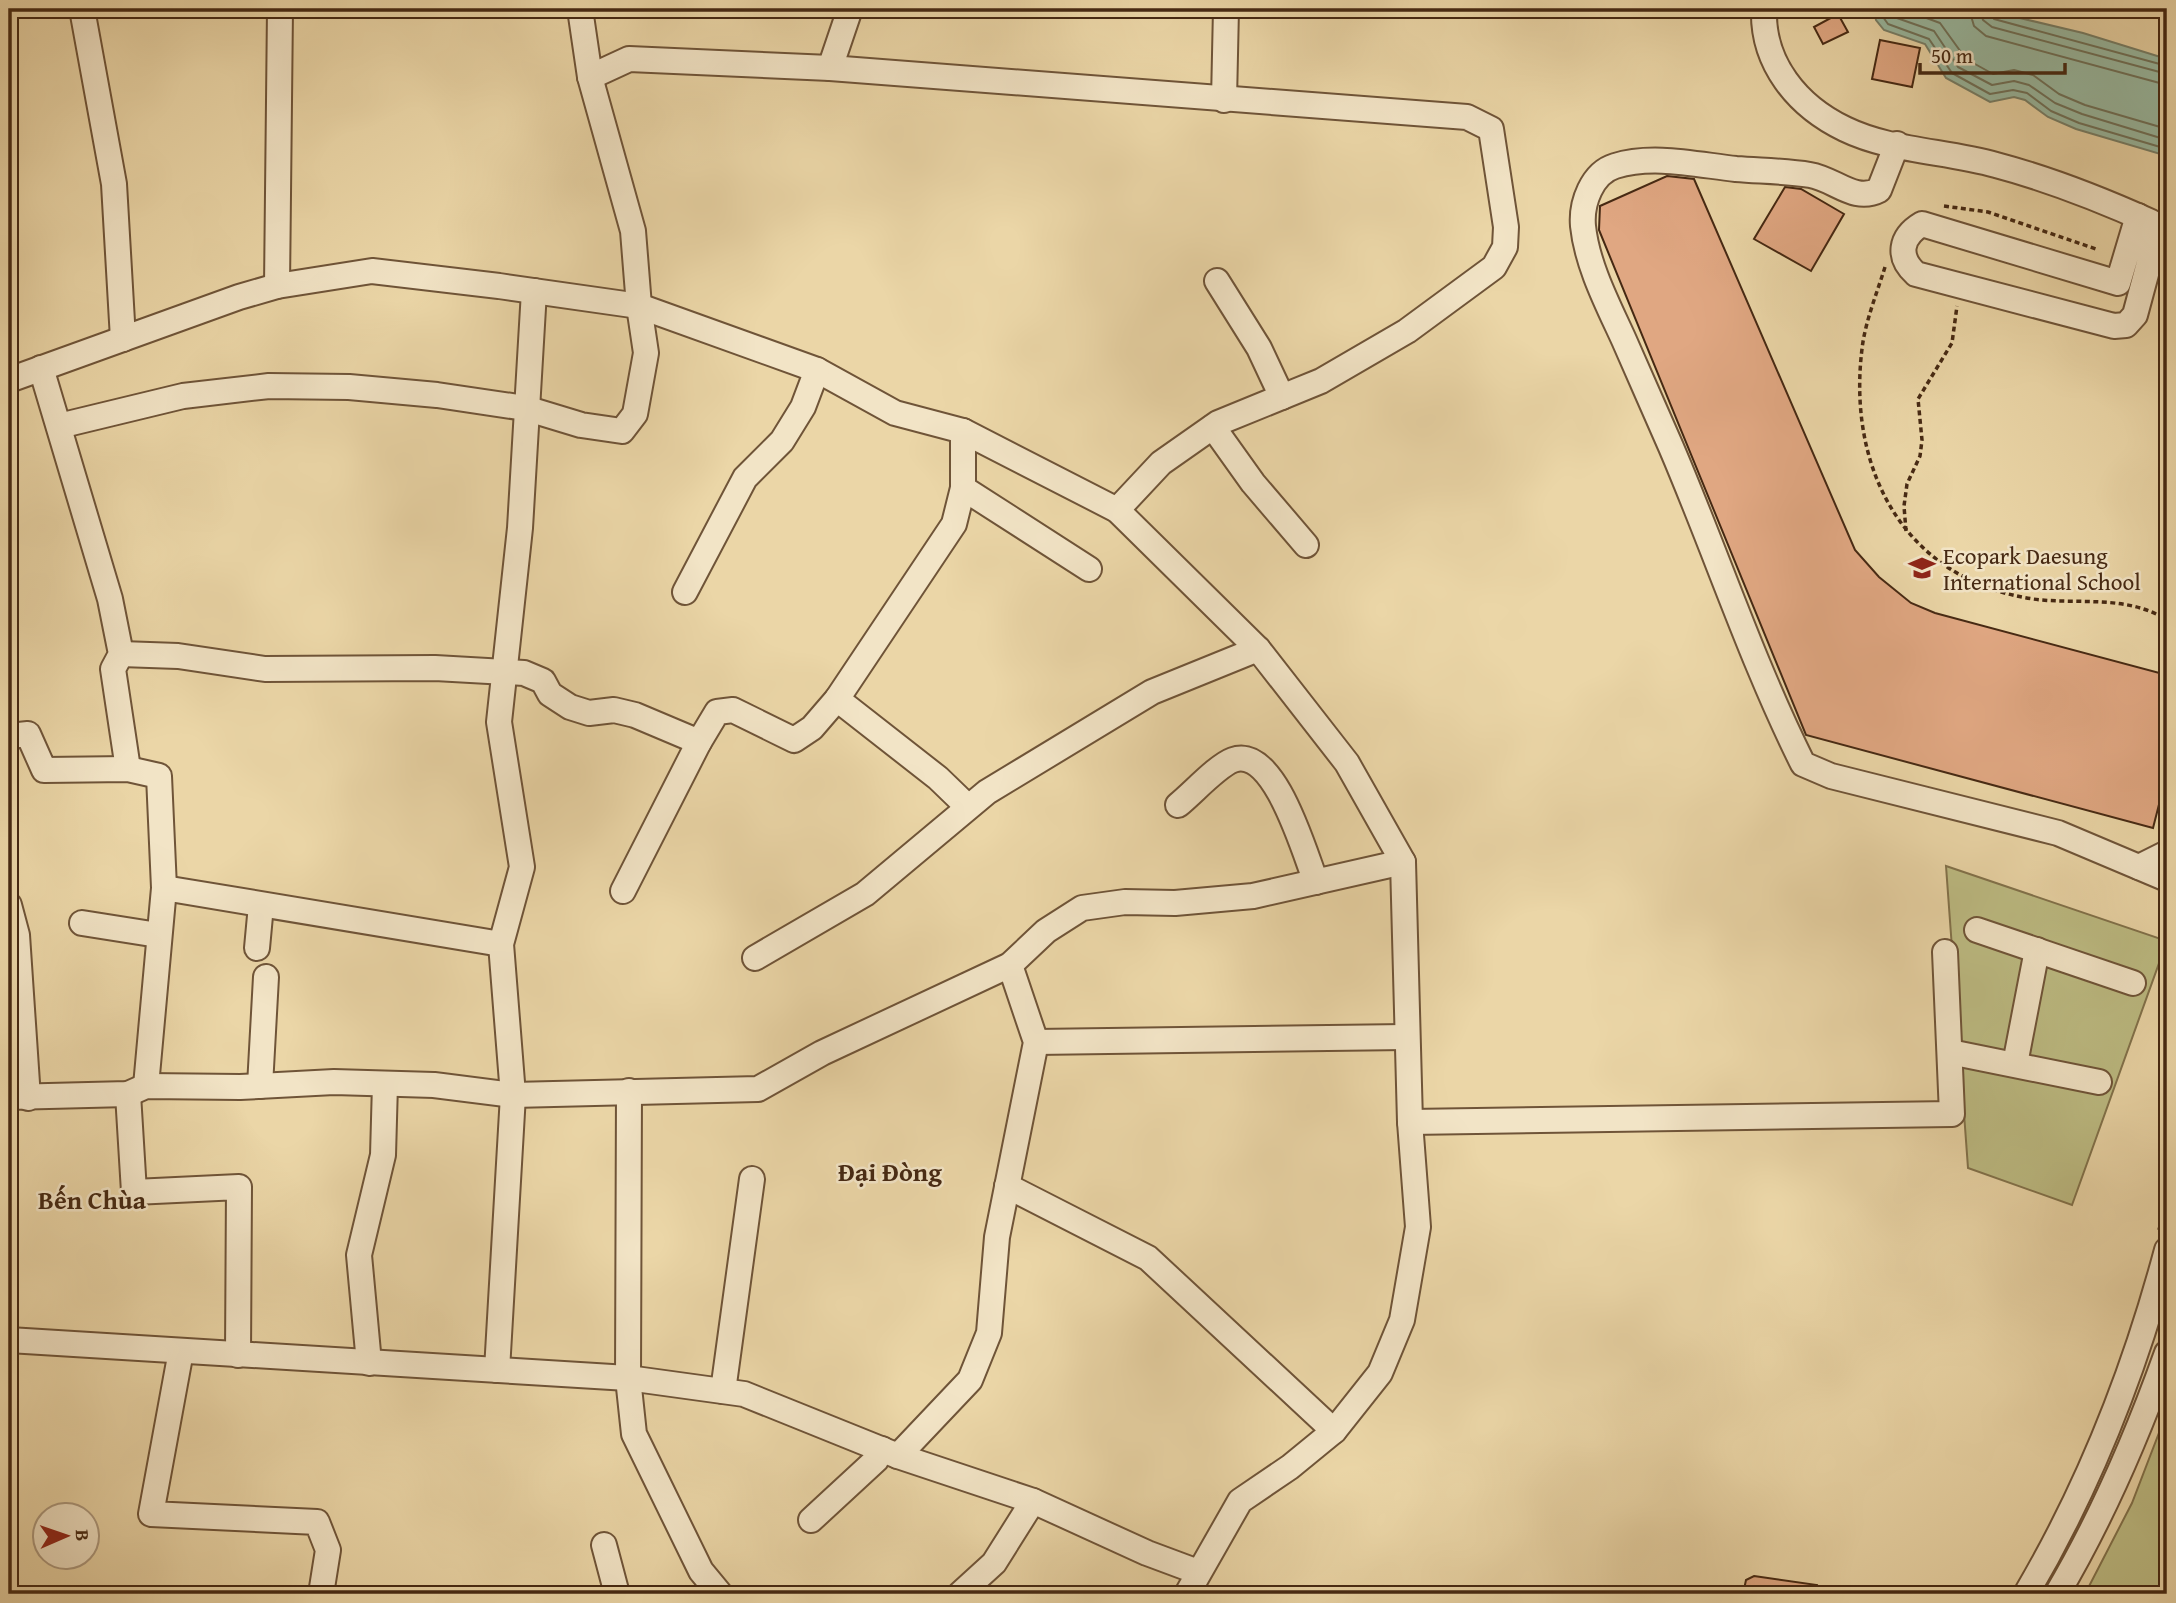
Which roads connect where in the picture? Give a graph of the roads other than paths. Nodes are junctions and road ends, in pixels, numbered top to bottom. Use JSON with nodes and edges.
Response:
{"nodes":[{"id":1,"x":82,"y":9,"type":"edge"},
{"id":2,"x":280,"y":9,"type":"edge"},
{"id":3,"x":580,"y":9,"type":"edge"},
{"id":4,"x":850,"y":9,"type":"edge"},
{"id":5,"x":1226,"y":9,"type":"edge"},
{"id":6,"x":1763,"y":9,"type":"edge"},
{"id":7,"x":831,"y":68,"type":"junction"},
{"id":8,"x":590,"y":77,"type":"junction"},
{"id":9,"x":1224,"y":100,"type":"junction"},
{"id":10,"x":1897,"y":144,"type":"junction"},
{"id":11,"x":2155,"y":224,"type":"edge"},
{"id":12,"x":1217,"y":281,"type":"dead end"},
{"id":13,"x":277,"y":286,"type":"junction"},
{"id":14,"x":533,"y":296,"type":"junction"},
{"id":15,"x":639,"y":306,"type":"junction"},
{"id":16,"x":123,"y":339,"type":"junction"},
{"id":17,"x":41,"y":368,"type":"junction"},
{"id":18,"x":817,"y":370,"type":"junction"},
{"id":19,"x":9,"y":380,"type":"edge"},
{"id":20,"x":1282,"y":397,"type":"junction"},
{"id":21,"x":525,"y":408,"type":"junction"},
{"id":22,"x":59,"y":426,"type":"junction"},
{"id":23,"x":1213,"y":427,"type":"junction"},
{"id":24,"x":963,"y":432,"type":"junction"},
{"id":25,"x":962,"y":488,"type":"junction"},
{"id":26,"x":1117,"y":510,"type":"junction"},
{"id":27,"x":1307,"y":545,"type":"dead end"},
{"id":28,"x":1089,"y":569,"type":"dead end"},
{"id":29,"x":685,"y":592,"type":"dead end"},
{"id":30,"x":1258,"y":649,"type":"junction"},
{"id":31,"x":121,"y":654,"type":"junction"},
{"id":32,"x":505,"y":670,"type":"junction"},
{"id":33,"x":837,"y":699,"type":"junction"},
{"id":34,"x":9,"y":736,"type":"edge"},
{"id":35,"x":699,"y":741,"type":"junction"},
{"id":36,"x":128,"y":769,"type":"junction"},
{"id":37,"x":1178,"y":805,"type":"dead end"},
{"id":38,"x":968,"y":807,"type":"junction"},
{"id":39,"x":2167,"y":853,"type":"edge"},
{"id":40,"x":1403,"y":862,"type":"junction"},
{"id":41,"x":2139,"y":867,"type":"junction"},
{"id":42,"x":2167,"y":879,"type":"edge"},
{"id":43,"x":1316,"y":882,"type":"junction"},
{"id":44,"x":164,"y":888,"type":"junction"},
{"id":45,"x":623,"y":891,"type":"dead end"},
{"id":46,"x":9,"y":905,"type":"edge"},
{"id":47,"x":261,"y":905,"type":"junction"},
{"id":48,"x":82,"y":923,"type":"dead end"},
{"id":49,"x":1977,"y":930,"type":"dead end"},
{"id":50,"x":158,"y":935,"type":"junction"},
{"id":51,"x":501,"y":944,"type":"junction"},
{"id":52,"x":257,"y":947,"type":"dead end"},
{"id":53,"x":2036,"y":950,"type":"junction"},
{"id":54,"x":1945,"y":952,"type":"dead end"},
{"id":55,"x":755,"y":958,"type":"dead end"},
{"id":56,"x":1010,"y":965,"type":"junction"},
{"id":57,"x":266,"y":977,"type":"dead end"},
{"id":58,"x":2133,"y":983,"type":"dead end"},
{"id":59,"x":1406,"y":1037,"type":"junction"},
{"id":60,"x":1036,"y":1042,"type":"junction"},
{"id":61,"x":1950,"y":1052,"type":"junction"},
{"id":62,"x":2015,"y":1065,"type":"junction"},
{"id":63,"x":2099,"y":1082,"type":"dead end"},
{"id":64,"x":385,"y":1084,"type":"junction"},
{"id":65,"x":260,"y":1086,"type":"junction"},
{"id":66,"x":137,"y":1090,"type":"junction"},
{"id":67,"x":629,"y":1091,"type":"junction"},
{"id":68,"x":513,"y":1095,"type":"junction"},
{"id":69,"x":19,"y":1098,"type":"edge"},
{"id":70,"x":1410,"y":1122,"type":"junction"},
{"id":71,"x":752,"y":1179,"type":"dead end"},
{"id":72,"x":1007,"y":1186,"type":"junction"},
{"id":73,"x":2167,"y":1250,"type":"edge"},
{"id":74,"x":9,"y":1340,"type":"edge"},
{"id":75,"x":181,"y":1351,"type":"junction"},
{"id":76,"x":2167,"y":1353,"type":"edge"},
{"id":77,"x":238,"y":1355,"type":"junction"},
{"id":78,"x":369,"y":1363,"type":"junction"},
{"id":79,"x":497,"y":1370,"type":"junction"},
{"id":80,"x":628,"y":1378,"type":"junction"},
{"id":81,"x":723,"y":1391,"type":"junction"},
{"id":82,"x":1334,"y":1431,"type":"junction"},
{"id":83,"x":890,"y":1453,"type":"junction"},
{"id":84,"x":1033,"y":1501,"type":"junction"},
{"id":85,"x":811,"y":1520,"type":"dead end"},
{"id":86,"x":2068,"y":1520,"type":"junction"},
{"id":87,"x":2092,"y":1530,"type":"junction"},
{"id":88,"x":604,"y":1545,"type":"dead end"},
{"id":89,"x":1198,"y":1572,"type":"junction"},
{"id":90,"x":321,"y":1594,"type":"edge"},
{"id":91,"x":617,"y":1594,"type":"edge"},
{"id":92,"x":720,"y":1594,"type":"edge"},
{"id":93,"x":960,"y":1594,"type":"edge"},
{"id":94,"x":1187,"y":1594,"type":"edge"},
{"id":95,"x":2026,"y":1594,"type":"edge"},
{"id":96,"x":2057,"y":1594,"type":"edge"}],
"edges":[{"from":1,"to":16,"type":"street"},
{"from":2,"to":13,"type":"street"},
{"from":3,"to":8,"type":"street"},
{"from":4,"to":7,"type":"street"},
{"from":5,"to":9,"type":"street"},
{"from":6,"to":10,"type":"street"},
{"from":7,"to":8,"type":"street"},
{"from":7,"to":9,"type":"street"},
{"from":8,"to":15,"type":"street"},
{"from":9,"to":20,"type":"street"},
{"from":10,"to":11,"type":"street"},
{"from":10,"to":41,"type":"street"},
{"from":11,"to":11,"type":"street"},
{"from":12,"to":20,"type":"street"},
{"from":13,"to":14,"type":"street"},
{"from":13,"to":16,"type":"street"},
{"from":14,"to":15,"type":"street"},
{"from":14,"to":21,"type":"street"},
{"from":15,"to":18,"type":"street"},
{"from":15,"to":21,"type":"street"},
{"from":16,"to":17,"type":"street"},
{"from":17,"to":19,"type":"street"},
{"from":17,"to":22,"type":"street"},
{"from":18,"to":24,"type":"street"},
{"from":18,"to":29,"type":"street"},
{"from":20,"to":23,"type":"street"},
{"from":21,"to":22,"type":"street"},
{"from":21,"to":32,"type":"street"},
{"from":22,"to":31,"type":"street"},
{"from":23,"to":26,"type":"street"},
{"from":23,"to":27,"type":"street"},
{"from":24,"to":25,"type":"street"},
{"from":24,"to":26,"type":"street"},
{"from":25,"to":28,"type":"street"},
{"from":25,"to":33,"type":"street"},
{"from":26,"to":30,"type":"street"},
{"from":30,"to":38,"type":"street"},
{"from":30,"to":40,"type":"street"},
{"from":31,"to":32,"type":"street"},
{"from":31,"to":36,"type":"street"},
{"from":32,"to":35,"type":"street"},
{"from":32,"to":51,"type":"street"},
{"from":33,"to":35,"type":"street"},
{"from":33,"to":38,"type":"street"},
{"from":34,"to":36,"type":"street"},
{"from":35,"to":45,"type":"street"},
{"from":36,"to":44,"type":"street"},
{"from":37,"to":43,"type":"street"},
{"from":38,"to":55,"type":"street"},
{"from":39,"to":41,"type":"street"},
{"from":40,"to":43,"type":"street"},
{"from":40,"to":59,"type":"street"},
{"from":41,"to":42,"type":"street"},
{"from":43,"to":56,"type":"street"},
{"from":44,"to":47,"type":"street"},
{"from":44,"to":50,"type":"street"},
{"from":46,"to":69,"type":"street"},
{"from":47,"to":51,"type":"street"},
{"from":47,"to":52,"type":"street"},
{"from":48,"to":50,"type":"street"},
{"from":49,"to":53,"type":"street"},
{"from":50,"to":66,"type":"street"},
{"from":51,"to":68,"type":"street"},
{"from":53,"to":58,"type":"street"},
{"from":53,"to":62,"type":"street"},
{"from":54,"to":61,"type":"street"},
{"from":56,"to":60,"type":"street"},
{"from":56,"to":67,"type":"street"},
{"from":57,"to":65,"type":"street"},
{"from":59,"to":60,"type":"street"},
{"from":59,"to":70,"type":"street"},
{"from":60,"to":72,"type":"street"},
{"from":61,"to":62,"type":"street"},
{"from":61,"to":70,"type":"street"},
{"from":62,"to":63,"type":"street"},
{"from":64,"to":65,"type":"street"},
{"from":64,"to":68,"type":"street"},
{"from":64,"to":78,"type":"street"},
{"from":65,"to":66,"type":"street"},
{"from":66,"to":69,"type":"street"},
{"from":66,"to":77,"type":"street"},
{"from":67,"to":68,"type":"street"},
{"from":67,"to":80,"type":"street"},
{"from":68,"to":79,"type":"street"},
{"from":70,"to":82,"type":"street"},
{"from":71,"to":81,"type":"street"},
{"from":72,"to":82,"type":"street"},
{"from":72,"to":83,"type":"street"},
{"from":73,"to":86,"type":"street"},
{"from":74,"to":75,"type":"street"},
{"from":75,"to":77,"type":"street"},
{"from":75,"to":90,"type":"street"},
{"from":76,"to":87,"type":"street"},
{"from":77,"to":78,"type":"street"},
{"from":78,"to":79,"type":"street"},
{"from":79,"to":80,"type":"street"},
{"from":80,"to":81,"type":"street"},
{"from":80,"to":92,"type":"street"},
{"from":81,"to":83,"type":"street"},
{"from":82,"to":89,"type":"street"},
{"from":83,"to":84,"type":"street"},
{"from":83,"to":85,"type":"street"},
{"from":84,"to":89,"type":"street"},
{"from":84,"to":93,"type":"street"},
{"from":86,"to":87,"type":"street"},
{"from":86,"to":95,"type":"street"},
{"from":87,"to":96,"type":"street"},
{"from":88,"to":91,"type":"street"},
{"from":89,"to":94,"type":"street"}]}
